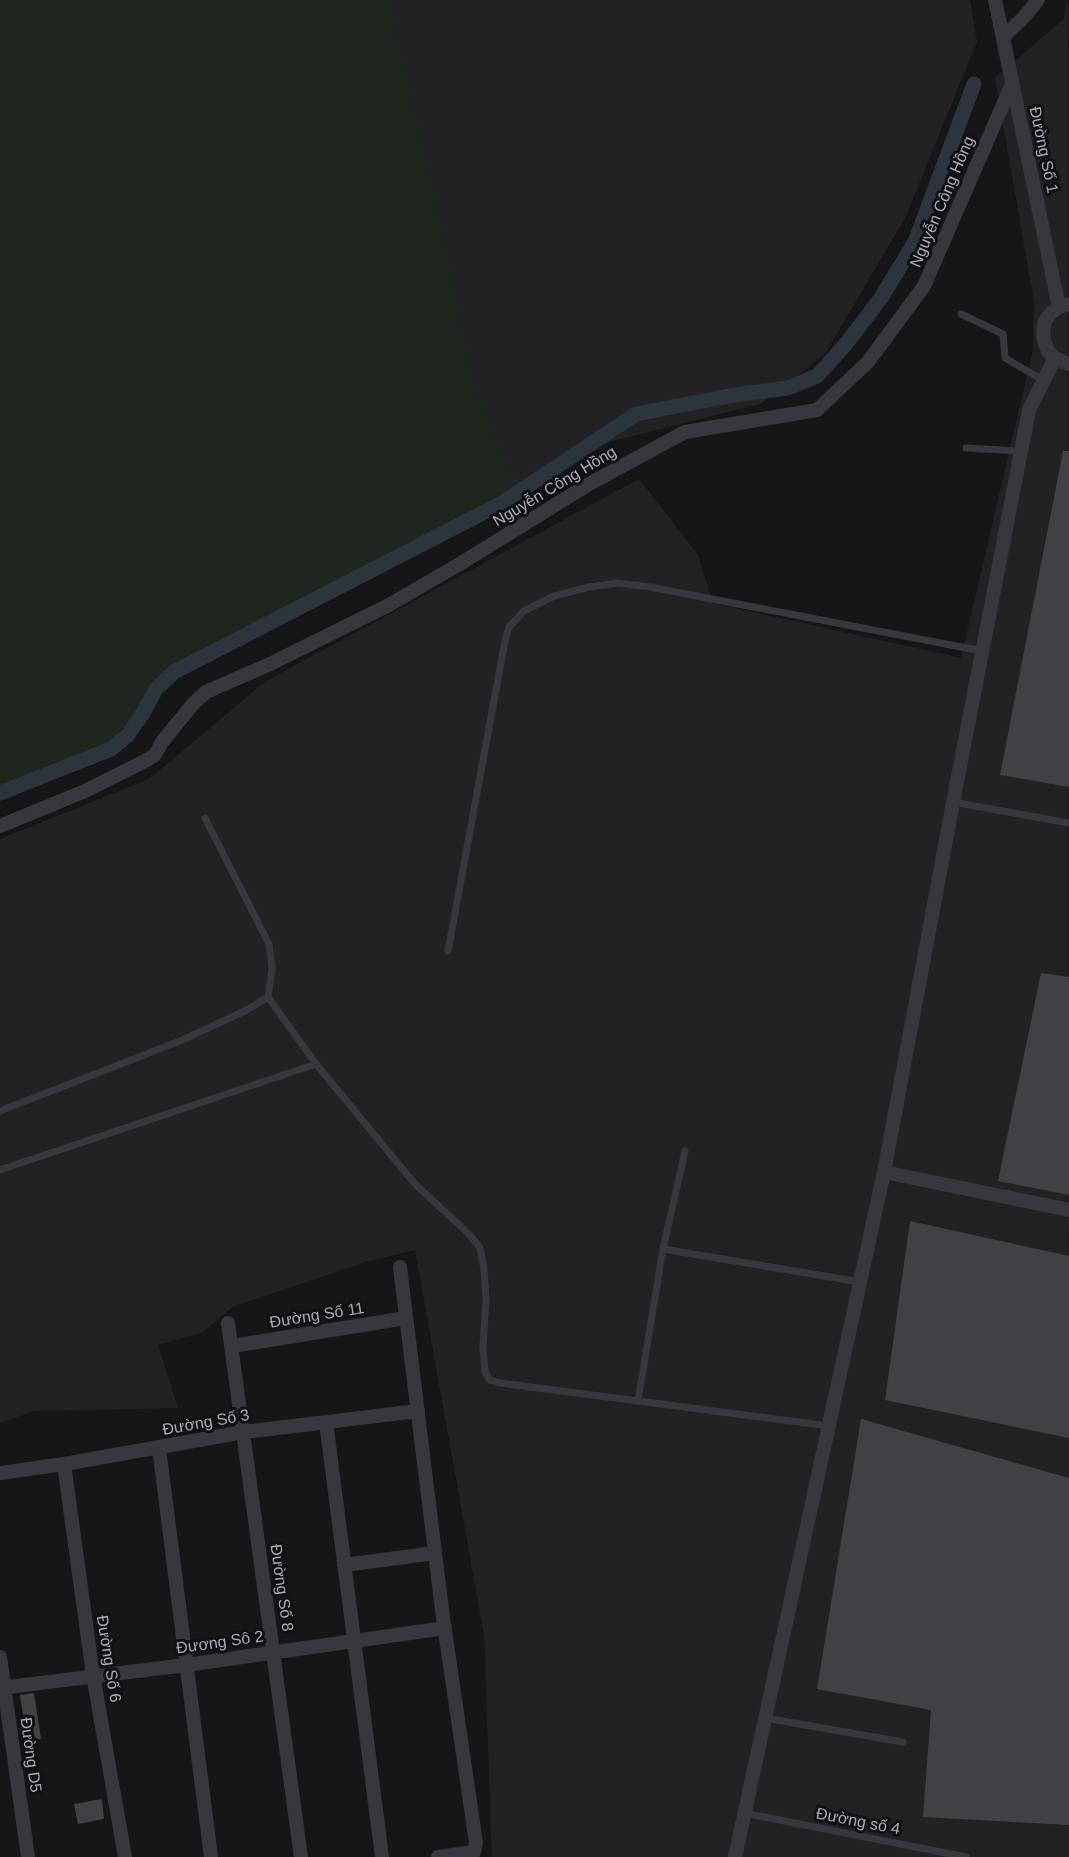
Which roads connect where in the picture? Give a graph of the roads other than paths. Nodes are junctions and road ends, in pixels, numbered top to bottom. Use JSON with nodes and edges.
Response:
{"nodes":[{"id":1,"x":995,"y":0,"type":"edge"},
{"id":2,"x":1038,"y":0,"type":"edge"},
{"id":3,"x":1003,"y":37,"type":"junction"},
{"id":4,"x":1012,"y":84,"type":"junction"},
{"id":5,"x":1064,"y":305,"type":"edge"},
{"id":6,"x":961,"y":314,"type":"dead end"},
{"id":7,"x":1055,"y":358,"type":"junction"},
{"id":8,"x":1069,"y":364,"type":"edge"},
{"id":9,"x":1042,"y":380,"type":"junction"},
{"id":10,"x":966,"y":448,"type":"dead end"},
{"id":11,"x":1020,"y":451,"type":"junction"},
{"id":12,"x":982,"y":651,"type":"junction"},
{"id":13,"x":953,"y":802,"type":"junction"},
{"id":14,"x":205,"y":818,"type":"dead end"},
{"id":15,"x":1069,"y":823,"type":"edge"},
{"id":16,"x":0,"y":826,"type":"edge"},
{"id":17,"x":448,"y":951,"type":"dead end"},
{"id":18,"x":268,"y":997,"type":"junction"},
{"id":19,"x":316,"y":1064,"type":"junction"},
{"id":20,"x":0,"y":1111,"type":"edge"},
{"id":21,"x":685,"y":1152,"type":"dead end"},
{"id":22,"x":0,"y":1170,"type":"edge"},
{"id":23,"x":884,"y":1172,"type":"junction"},
{"id":24,"x":1069,"y":1210,"type":"edge"},
{"id":25,"x":663,"y":1249,"type":"junction"},
{"id":26,"x":400,"y":1268,"type":"dead end"},
{"id":27,"x":860,"y":1282,"type":"junction"},
{"id":28,"x":406,"y":1318,"type":"junction"},
{"id":29,"x":228,"y":1323,"type":"dead end"},
{"id":30,"x":232,"y":1346,"type":"junction"},
{"id":31,"x":638,"y":1401,"type":"junction"},
{"id":32,"x":418,"y":1412,"type":"junction"},
{"id":33,"x":326,"y":1422,"type":"junction"},
{"id":34,"x":829,"y":1426,"type":"junction"},
{"id":35,"x":244,"y":1432,"type":"junction"},
{"id":36,"x":159,"y":1448,"type":"junction"},
{"id":37,"x":64,"y":1464,"type":"junction"},
{"id":38,"x":0,"y":1473,"type":"edge"},
{"id":39,"x":435,"y":1553,"type":"junction"},
{"id":40,"x":344,"y":1565,"type":"junction"},
{"id":41,"x":445,"y":1628,"type":"junction"},
{"id":42,"x":354,"y":1641,"type":"junction"},
{"id":43,"x":273,"y":1653,"type":"junction"},
{"id":44,"x":0,"y":1657,"type":"edge"},
{"id":45,"x":186,"y":1665,"type":"junction"},
{"id":46,"x":93,"y":1675,"type":"junction"},
{"id":47,"x":2,"y":1687,"type":"edge"},
{"id":48,"x":765,"y":1718,"type":"junction"},
{"id":49,"x":903,"y":1742,"type":"dead end"},
{"id":50,"x":744,"y":1813,"type":"junction"},
{"id":51,"x":28,"y":1857,"type":"edge"},
{"id":52,"x":125,"y":1857,"type":"edge"},
{"id":53,"x":211,"y":1857,"type":"edge"},
{"id":54,"x":301,"y":1857,"type":"edge"},
{"id":55,"x":382,"y":1857,"type":"edge"},
{"id":56,"x":438,"y":1857,"type":"edge"},
{"id":57,"x":735,"y":1857,"type":"edge"},
{"id":58,"x":966,"y":1857,"type":"edge"}],
"edges":[{"from":1,"to":3,"type":"street","name":"Đường Số 1"},
{"from":2,"to":3,"type":"street"},
{"from":3,"to":4,"type":"street","name":"Đường Số 1"},
{"from":4,"to":5,"type":"street","name":"Đường Số 1"},
{"from":4,"to":16,"type":"street","name":"Nguyễn Công Hồng"},
{"from":5,"to":7,"type":"street"},
{"from":6,"to":9,"type":"lane"},
{"from":7,"to":8,"type":"street"},
{"from":7,"to":9,"type":"street"},
{"from":9,"to":11,"type":"street"},
{"from":10,"to":11,"type":"lane"},
{"from":11,"to":12,"type":"street"},
{"from":12,"to":13,"type":"street"},
{"from":12,"to":17,"type":"lane"},
{"from":13,"to":15,"type":"lane"},
{"from":13,"to":23,"type":"street"},
{"from":14,"to":18,"type":"lane"},
{"from":18,"to":19,"type":"lane"},
{"from":18,"to":20,"type":"lane"},
{"from":19,"to":22,"type":"lane"},
{"from":19,"to":31,"type":"lane"},
{"from":21,"to":25,"type":"lane"},
{"from":23,"to":24,"type":"street"},
{"from":23,"to":27,"type":"street"},
{"from":25,"to":27,"type":"lane"},
{"from":25,"to":31,"type":"lane"},
{"from":26,"to":28,"type":"street"},
{"from":27,"to":34,"type":"street"},
{"from":28,"to":30,"type":"street","name":"Đường Số 11"},
{"from":28,"to":32,"type":"street"},
{"from":29,"to":30,"type":"street","name":"Đường Số 8"},
{"from":30,"to":35,"type":"street","name":"Đường Số 8"},
{"from":31,"to":34,"type":"lane"},
{"from":32,"to":33,"type":"street","name":"Đường Số 3"},
{"from":32,"to":39,"type":"street"},
{"from":33,"to":35,"type":"street","name":"Đường Số 3"},
{"from":33,"to":40,"type":"street"},
{"from":34,"to":48,"type":"street"},
{"from":35,"to":36,"type":"street","name":"Đường Số 3"},
{"from":35,"to":43,"type":"street","name":"Đường Số 8"},
{"from":36,"to":37,"type":"street","name":"Đường Số 3"},
{"from":36,"to":45,"type":"street"},
{"from":37,"to":38,"type":"street","name":"Đường Số 3"},
{"from":37,"to":46,"type":"street","name":"Đường Số 6"},
{"from":39,"to":40,"type":"street"},
{"from":39,"to":41,"type":"street"},
{"from":40,"to":42,"type":"street"},
{"from":41,"to":42,"type":"street","name":"Đương Sô 2"},
{"from":41,"to":56,"type":"street"},
{"from":42,"to":43,"type":"street","name":"Đương Sô 2"},
{"from":42,"to":55,"type":"street"},
{"from":43,"to":45,"type":"street","name":"Đương Sô 2"},
{"from":43,"to":54,"type":"street","name":"Đường Số 8"},
{"from":44,"to":47,"type":"street","name":"Đường D5"},
{"from":45,"to":46,"type":"street","name":"Đương Sô 2"},
{"from":45,"to":53,"type":"street"},
{"from":46,"to":47,"type":"street","name":"Đương Sô 2"},
{"from":46,"to":52,"type":"street","name":"Đường Số 6"},
{"from":47,"to":51,"type":"street","name":"Đường D5"},
{"from":48,"to":49,"type":"lane"},
{"from":48,"to":50,"type":"street"},
{"from":50,"to":57,"type":"street"},
{"from":50,"to":58,"type":"lane","name":"Đường số 4"}]}
